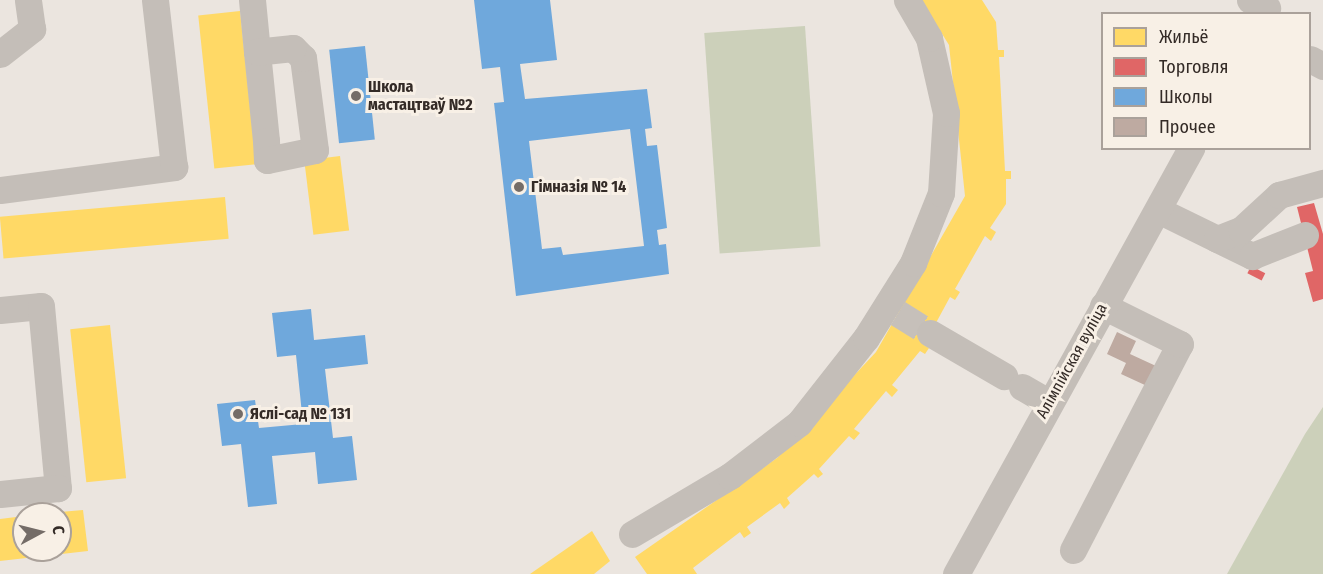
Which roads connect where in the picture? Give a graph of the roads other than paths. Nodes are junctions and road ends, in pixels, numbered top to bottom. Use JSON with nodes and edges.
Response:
{"nodes":[{"id":1,"x":28,"y":0,"type":"edge"},
{"id":2,"x":156,"y":0,"type":"edge"},
{"id":3,"x":252,"y":0,"type":"edge"},
{"id":4,"x":907,"y":0,"type":"edge"},
{"id":5,"x":256,"y":52,"type":"dead end"},
{"id":6,"x":0,"y":54,"type":"edge"},
{"id":7,"x":1190,"y":150,"type":"edge"},
{"id":8,"x":1323,"y":183,"type":"edge"},
{"id":9,"x":0,"y":190,"type":"edge"},
{"id":10,"x":1158,"y":210,"type":"junction"},
{"id":11,"x":1316,"y":231,"type":"edge"},
{"id":12,"x":1217,"y":239,"type":"junction"},
{"id":13,"x":1103,"y":306,"type":"junction"},
{"id":14,"x":0,"y":310,"type":"edge"},
{"id":15,"x":930,"y":333,"type":"tunnel mouth"},
{"id":16,"x":1048,"y":402,"type":"junction"},
{"id":17,"x":0,"y":494,"type":"edge"},
{"id":18,"x":632,"y":534,"type":"dead end"},
{"id":19,"x":1073,"y":550,"type":"dead end"},
{"id":20,"x":956,"y":574,"type":"edge"}],
"edges":[{"from":1,"to":6,"type":"street"},
{"from":2,"to":9,"type":"street"},
{"from":3,"to":5,"type":"street"},
{"from":4,"to":18,"type":"street"},
{"from":7,"to":10,"type":"street","name":"Алімпійская вуліца"},
{"from":8,"to":12,"type":"street"},
{"from":10,"to":12,"type":"street"},
{"from":10,"to":13,"type":"street","name":"Алімпійская вуліца"},
{"from":11,"to":12,"type":"street"},
{"from":13,"to":16,"type":"street","name":"Алімпійская вуліца"},
{"from":13,"to":19,"type":"street"},
{"from":14,"to":17,"type":"street"},
{"from":15,"to":16,"type":"street"},
{"from":16,"to":20,"type":"street","name":"Алімпійская вуліца"}]}
